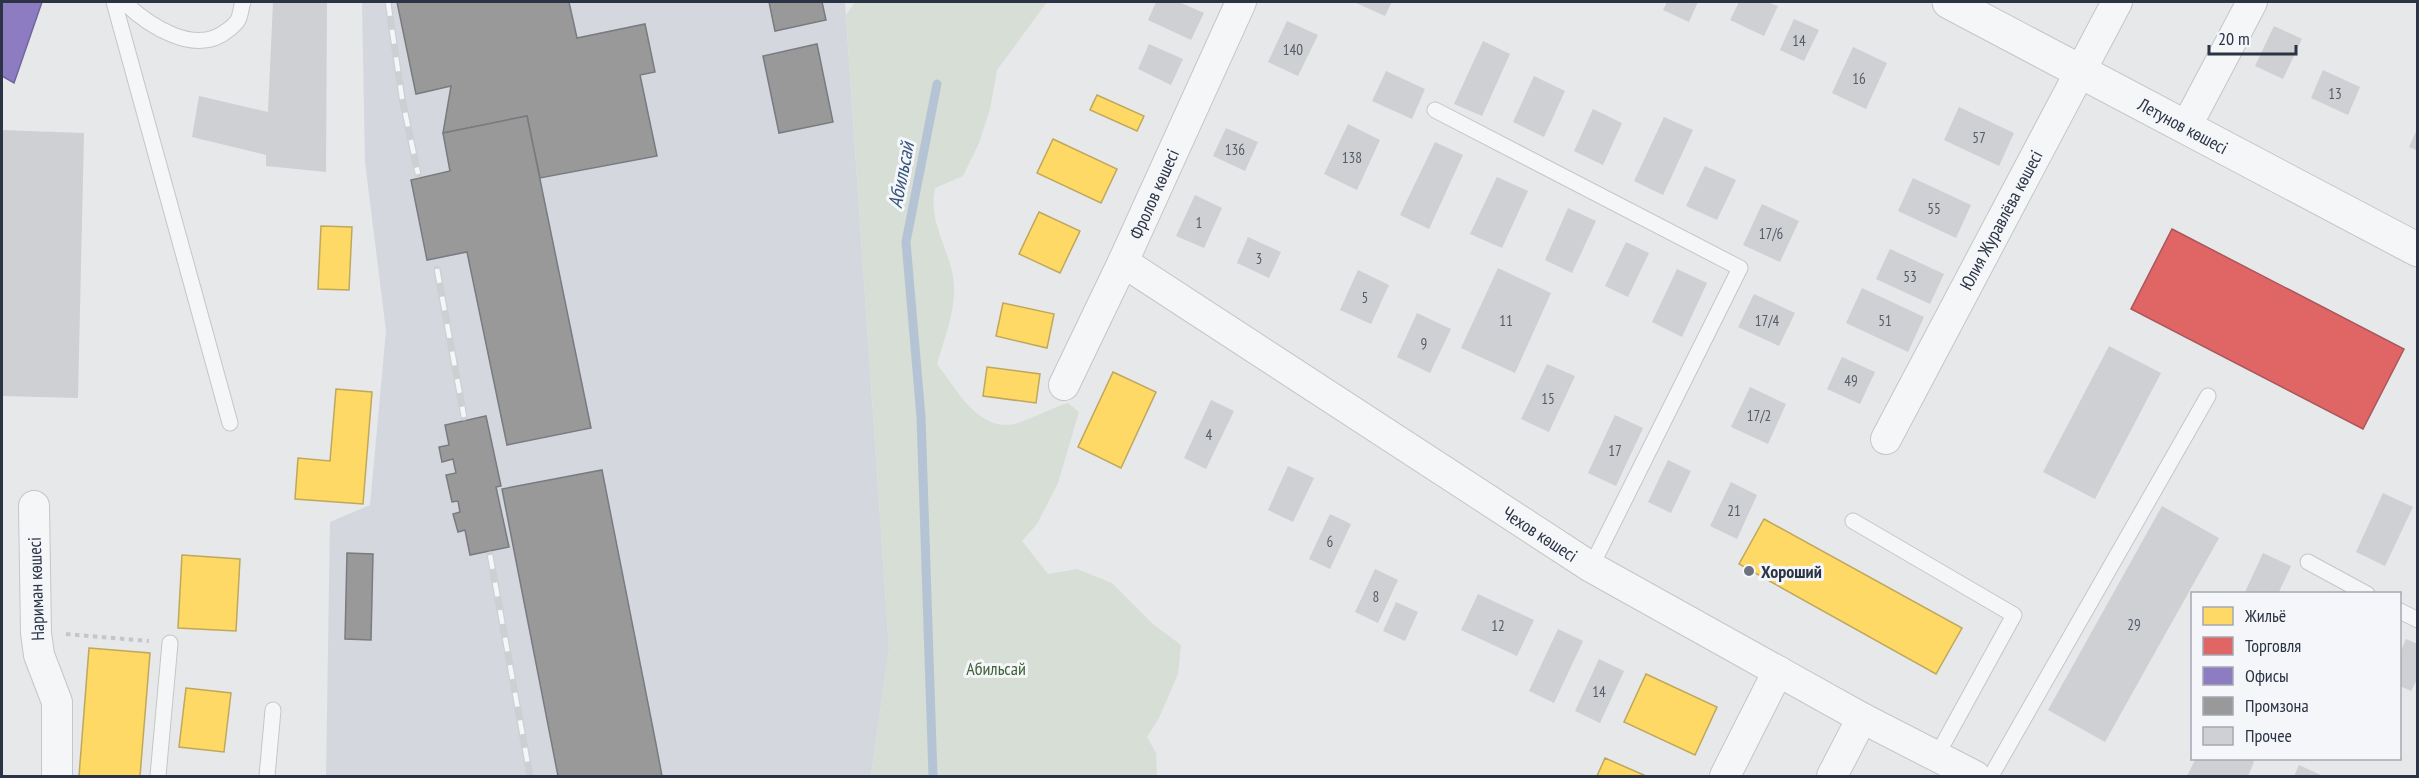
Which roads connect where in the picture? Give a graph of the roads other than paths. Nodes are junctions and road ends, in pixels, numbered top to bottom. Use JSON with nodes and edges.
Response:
{"nodes":[{"id":1,"x":114,"y":2,"type":"edge"},
{"id":2,"x":124,"y":2,"type":"edge"},
{"id":3,"x":243,"y":2,"type":"edge"},
{"id":4,"x":1241,"y":2,"type":"edge"},
{"id":5,"x":1949,"y":2,"type":"edge"},
{"id":6,"x":2116,"y":2,"type":"edge"},
{"id":7,"x":2252,"y":2,"type":"edge"},
{"id":8,"x":2080,"y":71,"type":"junction"},
{"id":9,"x":1435,"y":110,"type":"dead end"},
{"id":10,"x":2186,"y":127,"type":"junction"},
{"id":11,"x":2418,"y":250,"type":"edge"},
{"id":12,"x":1123,"y":262,"type":"junction"},
{"id":13,"x":1064,"y":385,"type":"dead end"},
{"id":14,"x":2208,"y":396,"type":"dead end"},
{"id":15,"x":230,"y":423,"type":"dead end"},
{"id":16,"x":1886,"y":439,"type":"dead end"},
{"id":17,"x":34,"y":506,"type":"dead end"},
{"id":18,"x":1853,"y":521,"type":"dead end"},
{"id":19,"x":2308,"y":562,"type":"dead end"},
{"id":20,"x":1591,"y":567,"type":"junction"},
{"id":21,"x":2363,"y":592,"type":"edge"},
{"id":22,"x":2401,"y":612,"type":"edge"},
{"id":23,"x":2418,"y":620,"type":"edge"},
{"id":24,"x":170,"y":643,"type":"road end"},
{"id":25,"x":1778,"y":672,"type":"junction"},
{"id":26,"x":273,"y":710,"type":"dead end"},
{"id":27,"x":1862,"y":718,"type":"junction"},
{"id":28,"x":1936,"y":757,"type":"junction"},
{"id":29,"x":57,"y":777,"type":"edge"},
{"id":30,"x":158,"y":777,"type":"edge"},
{"id":31,"x":267,"y":777,"type":"edge"},
{"id":32,"x":1725,"y":777,"type":"edge"},
{"id":33,"x":1832,"y":777,"type":"edge"},
{"id":34,"x":1974,"y":777,"type":"edge"},
{"id":35,"x":1990,"y":777,"type":"edge"}],
"edges":[{"from":1,"to":15,"type":"lane"},
{"from":2,"to":3,"type":"lane"},
{"from":4,"to":12,"type":"street","name":"Фролов көшесі"},
{"from":5,"to":8,"type":"street","name":"Летунов көшесі"},
{"from":6,"to":8,"type":"street","name":"Юлия Журавлёва көшесі"},
{"from":7,"to":10,"type":"street"},
{"from":8,"to":10,"type":"street","name":"Летунов көшесі"},
{"from":8,"to":16,"type":"street","name":"Юлия Журавлёва көшесі"},
{"from":9,"to":20,"type":"lane"},
{"from":10,"to":11,"type":"street","name":"Летунов көшесі"},
{"from":12,"to":13,"type":"street","name":"Фролов көшесі"},
{"from":12,"to":20,"type":"street","name":"Чехов көшесі"},
{"from":14,"to":35,"type":"lane"},
{"from":17,"to":29,"type":"street","name":"Нариман көшесі"},
{"from":18,"to":28,"type":"lane"},
{"from":19,"to":21,"type":"lane"},
{"from":20,"to":25,"type":"street","name":"Чехов көшесі"},
{"from":22,"to":23,"type":"lane"},
{"from":24,"to":30,"type":"lane"},
{"from":25,"to":27,"type":"street","name":"Чехов көшесі"},
{"from":25,"to":32,"type":"street"},
{"from":26,"to":31,"type":"lane"},
{"from":27,"to":28,"type":"street","name":"Чехов көшесі"},
{"from":27,"to":33,"type":"street"},
{"from":28,"to":34,"type":"street","name":"Чехов көшесі"}]}
